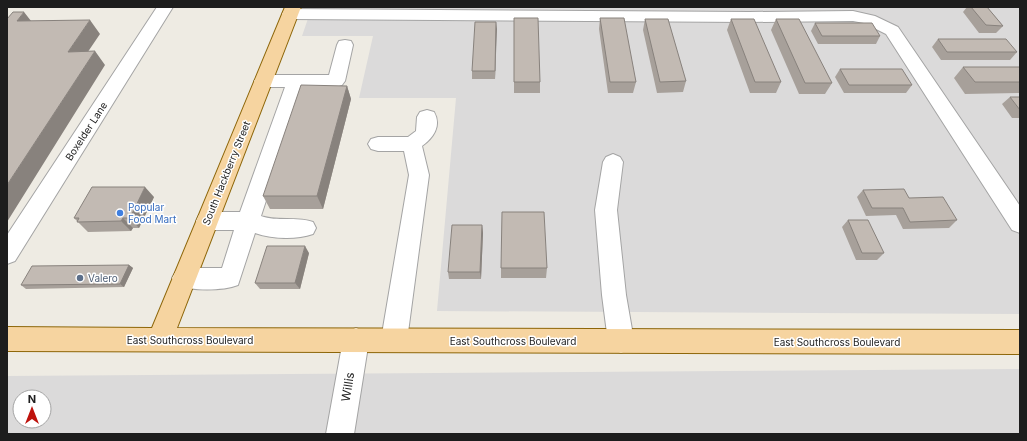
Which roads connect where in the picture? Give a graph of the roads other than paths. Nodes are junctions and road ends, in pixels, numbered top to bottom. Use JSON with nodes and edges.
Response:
{"nodes":[{"id":1,"x":165,"y":7,"type":"edge"},
{"id":2,"x":292,"y":10,"type":"edge"},
{"id":3,"x":345,"y":45,"type":"dead end"},
{"id":4,"x":263,"y":81,"type":"junction"},
{"id":5,"x":296,"y":81,"type":"junction"},
{"id":6,"x":428,"y":117,"type":"dead end"},
{"id":7,"x":378,"y":144,"type":"dead end"},
{"id":8,"x":412,"y":144,"type":"junction"},
{"id":9,"x":613,"y":162,"type":"dead end"},
{"id":10,"x":207,"y":221,"type":"junction"},
{"id":11,"x":248,"y":221,"type":"junction"},
{"id":12,"x":1020,"y":224,"type":"edge"},
{"id":13,"x":306,"y":228,"type":"dead end"},
{"id":14,"x":7,"y":254,"type":"edge"},
{"id":15,"x":184,"y":278,"type":"junction"},
{"id":16,"x":7,"y":339,"type":"edge"},
{"id":17,"x":160,"y":340,"type":"junction"},
{"id":18,"x":356,"y":340,"type":"junction"},
{"id":19,"x":394,"y":340,"type":"junction"},
{"id":20,"x":621,"y":341,"type":"junction"},
{"id":21,"x":1020,"y":342,"type":"edge"},
{"id":22,"x":340,"y":434,"type":"edge"}],
"edges":[{"from":1,"to":14,"type":"street","name":"Boxelder Lane"},
{"from":2,"to":4,"type":"main road","name":"South Hackberry Street"},
{"from":2,"to":12,"type":"street"},
{"from":3,"to":5,"type":"street"},
{"from":4,"to":5,"type":"street"},
{"from":4,"to":10,"type":"main road","name":"South Hackberry Street"},
{"from":5,"to":11,"type":"street"},
{"from":6,"to":8,"type":"street"},
{"from":7,"to":8,"type":"street"},
{"from":8,"to":19,"type":"street"},
{"from":9,"to":20,"type":"street"},
{"from":10,"to":11,"type":"street"},
{"from":10,"to":15,"type":"main road","name":"South Hackberry Street"},
{"from":11,"to":13,"type":"street"},
{"from":11,"to":15,"type":"street"},
{"from":15,"to":17,"type":"main road","name":"South Hackberry Street"},
{"from":16,"to":17,"type":"main road","name":"East Southcross Boulevard"},
{"from":17,"to":18,"type":"main road","name":"East Southcross Boulevard"},
{"from":18,"to":19,"type":"main road","name":"East Southcross Boulevard"},
{"from":18,"to":22,"type":"street","name":"Willis"},
{"from":19,"to":20,"type":"main road","name":"East Southcross Boulevard"},
{"from":20,"to":21,"type":"main road","name":"East Southcross Boulevard"}]}
